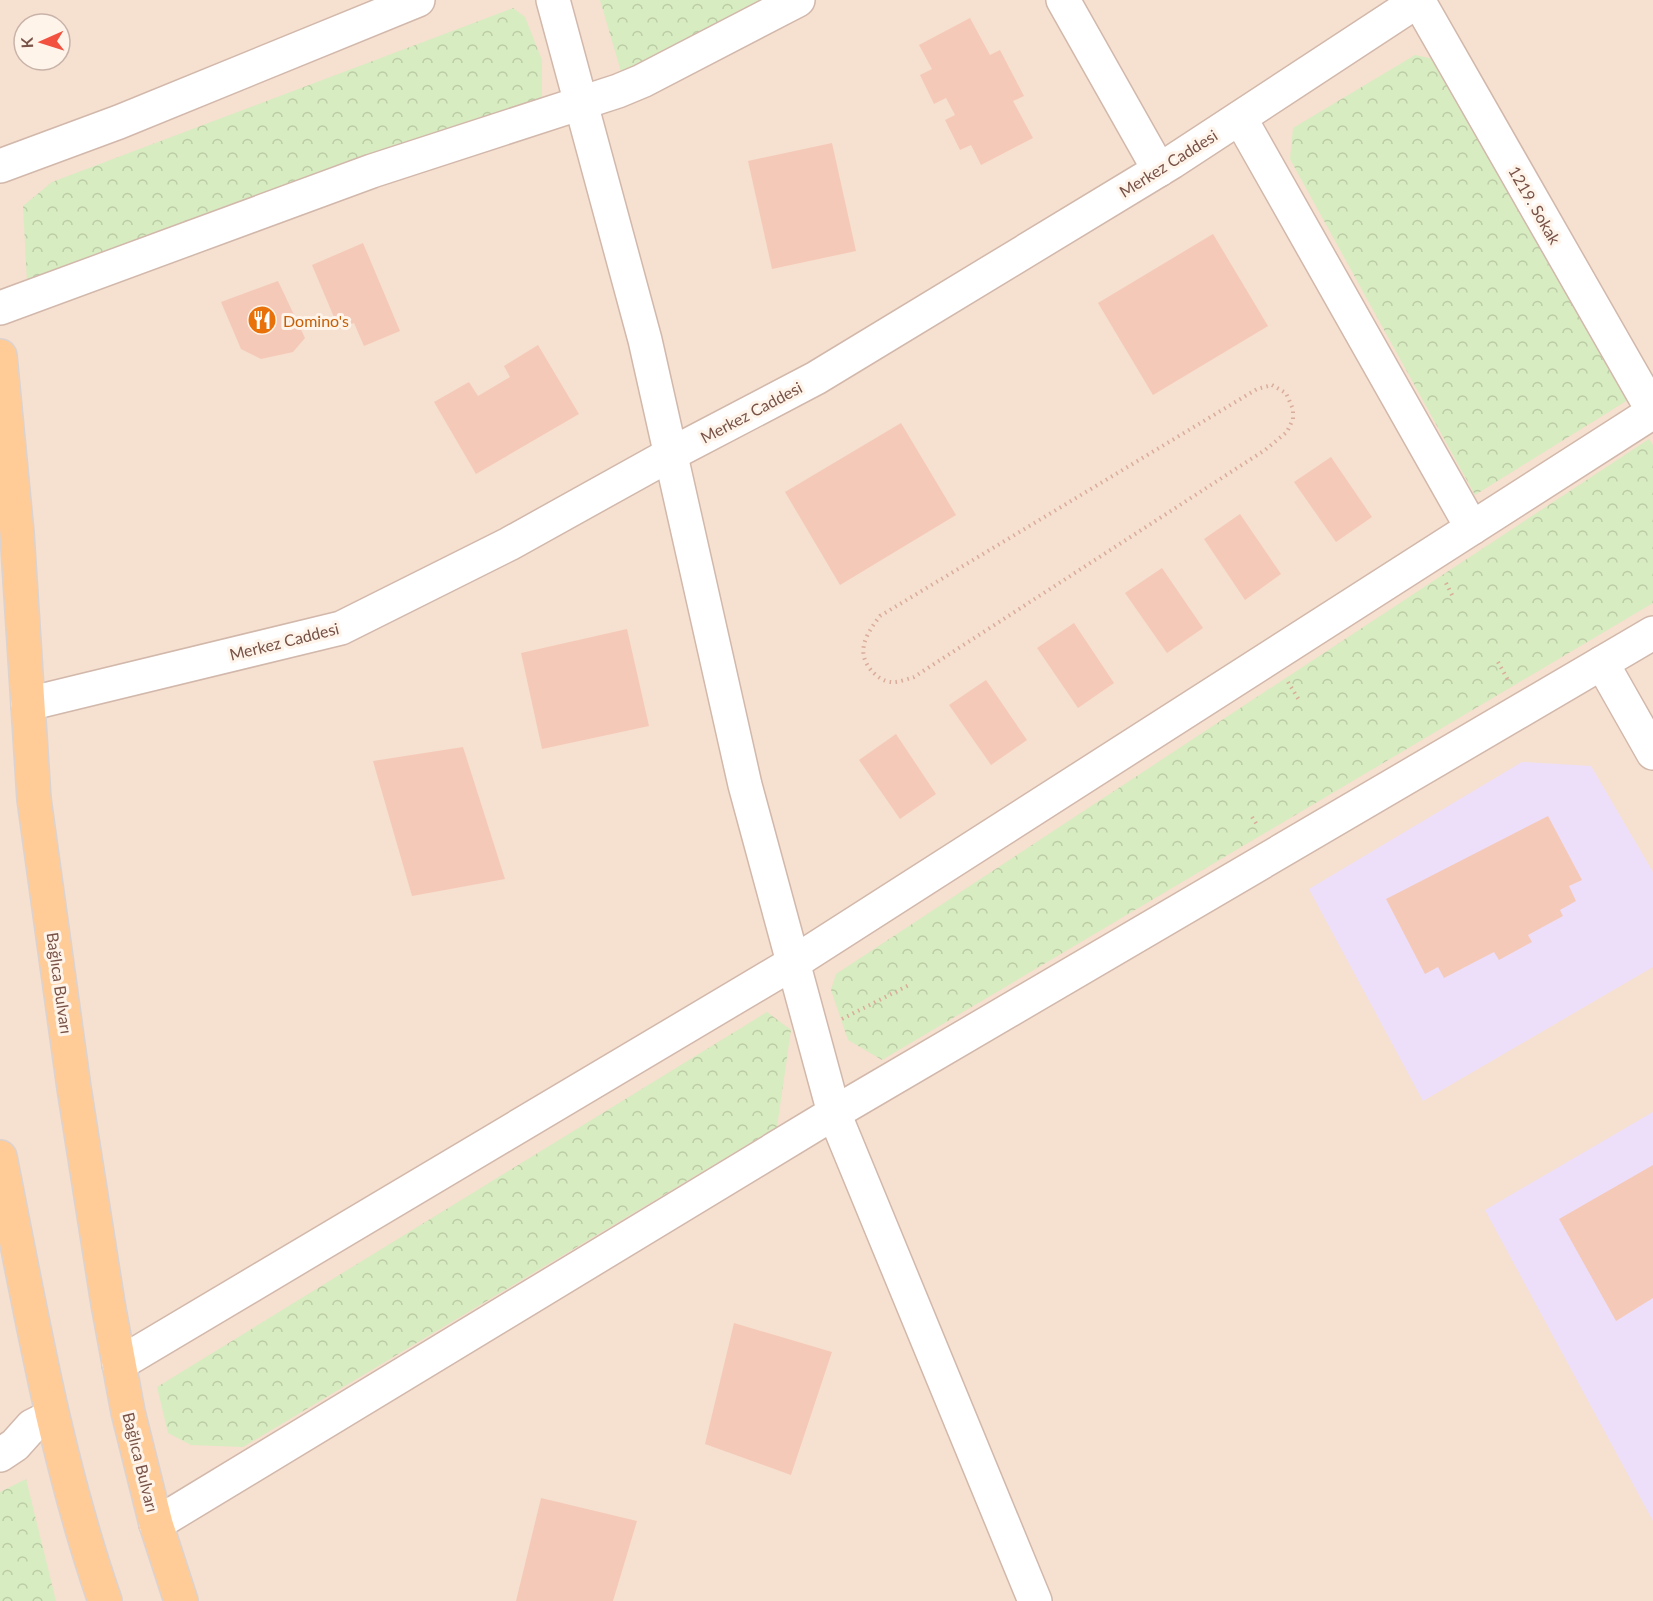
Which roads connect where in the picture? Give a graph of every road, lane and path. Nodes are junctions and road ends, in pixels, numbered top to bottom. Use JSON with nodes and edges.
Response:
{"nodes":[{"id":1,"x":418,"y":0,"type":"edge"},
{"id":2,"x":553,"y":0,"type":"edge"},
{"id":3,"x":798,"y":0,"type":"edge"},
{"id":4,"x":1063,"y":0,"type":"edge"},
{"id":5,"x":1418,"y":0,"type":"edge"},
{"id":6,"x":581,"y":104,"type":"junction"},
{"id":7,"x":1240,"y":118,"type":"junction"},
{"id":8,"x":0,"y":166,"type":"edge"},
{"id":9,"x":1158,"y":171,"type":"junction"},
{"id":10,"x":0,"y":308,"type":"edge"},
{"id":11,"x":0,"y":356,"type":"edge"},
{"id":12,"x":1653,"y":412,"type":"edge"},
{"id":13,"x":670,"y":454,"type":"junction"},
{"id":14,"x":1472,"y":528,"type":"junction"},
{"id":15,"x":1653,"y":633,"type":"edge"},
{"id":16,"x":1602,"y":663,"type":"junction"},
{"id":17,"x":914,"y":677,"type":"joint"},
{"id":18,"x":28,"y":704,"type":"junction"},
{"id":19,"x":1653,"y":753,"type":"edge"},
{"id":20,"x":793,"y":963,"type":"junction"},
{"id":21,"x":911,"y":984,"type":"dead end"},
{"id":22,"x":813,"y":1035,"type":"junction"},
{"id":23,"x":834,"y":1113,"type":"junction"},
{"id":24,"x":0,"y":1157,"type":"edge"},
{"id":25,"x":119,"y":1364,"type":"junction"},
{"id":26,"x":51,"y":1416,"type":"junction"},
{"id":27,"x":0,"y":1455,"type":"edge"},
{"id":28,"x":156,"y":1524,"type":"junction"},
{"id":29,"x":105,"y":1601,"type":"edge"},
{"id":30,"x":181,"y":1601,"type":"edge"},
{"id":31,"x":1035,"y":1601,"type":"edge"}],
"edges":[{"from":1,"to":8,"type":"street"},
{"from":2,"to":6,"type":"street"},
{"from":3,"to":6,"type":"street"},
{"from":4,"to":9,"type":"street"},
{"from":5,"to":7,"type":"street","name":"Merkez Caddesi"},
{"from":5,"to":12,"type":"street","name":"1219. Sokak"},
{"from":6,"to":10,"type":"street"},
{"from":6,"to":13,"type":"street"},
{"from":7,"to":9,"type":"street","name":"Merkez Caddesi"},
{"from":7,"to":14,"type":"street"},
{"from":9,"to":13,"type":"street","name":"Merkez Caddesi"},
{"from":11,"to":18,"type":"main road","name":"Bağlıca Bulvarı"},
{"from":12,"to":14,"type":"street"},
{"from":13,"to":18,"type":"street","name":"Merkez Caddesi"},
{"from":13,"to":20,"type":"street"},
{"from":14,"to":20,"type":"street"},
{"from":15,"to":16,"type":"street"},
{"from":16,"to":19,"type":"street"},
{"from":16,"to":23,"type":"street"},
{"from":17,"to":17,"type":"path"},
{"from":18,"to":25,"type":"main road","name":"Bağlıca Bulvarı"},
{"from":20,"to":22,"type":"street"},
{"from":20,"to":25,"type":"street"},
{"from":21,"to":22,"type":"path"},
{"from":22,"to":23,"type":"street"},
{"from":23,"to":28,"type":"street"},
{"from":23,"to":31,"type":"street"},
{"from":24,"to":26,"type":"main road"},
{"from":25,"to":28,"type":"main road","name":"Bağlıca Bulvarı"},
{"from":26,"to":27,"type":"street"},
{"from":26,"to":29,"type":"main road"},
{"from":28,"to":30,"type":"main road","name":"Bağlıca Bulvarı"}]}
